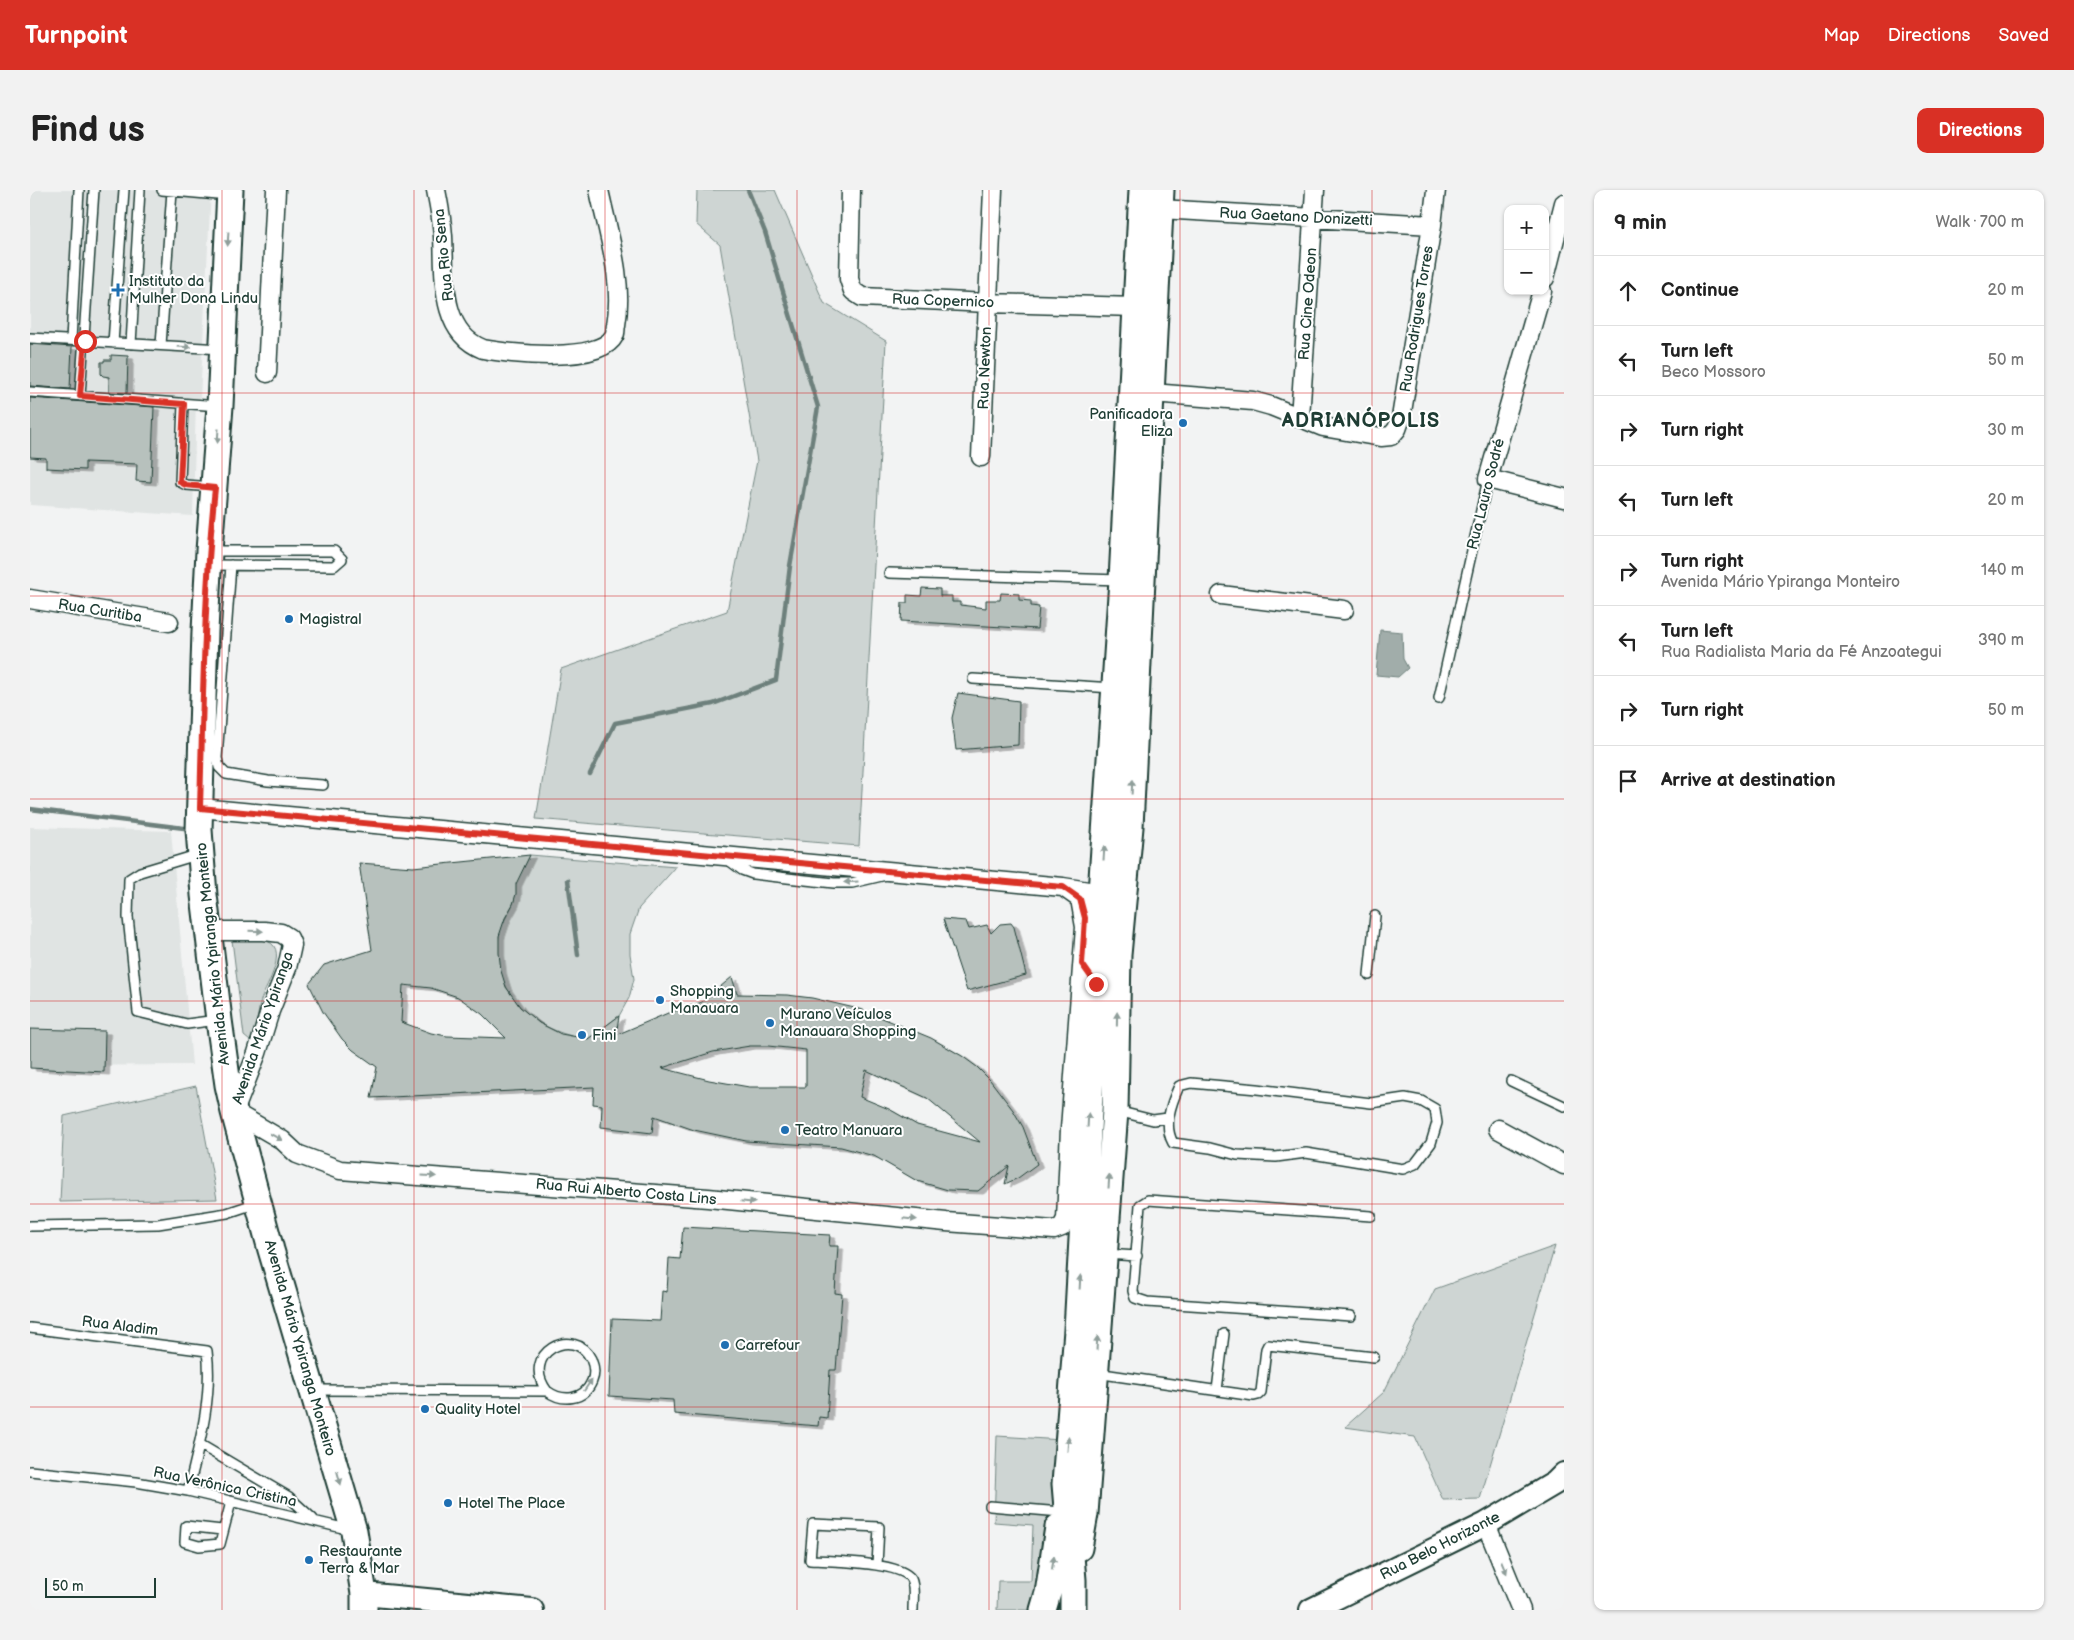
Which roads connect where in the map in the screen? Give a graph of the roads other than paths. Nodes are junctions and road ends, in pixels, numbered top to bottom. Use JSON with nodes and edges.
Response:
{"nodes":[{"id":1,"x":79,"y":190,"type":"edge"},
{"id":2,"x":94,"y":190,"type":"edge"},
{"id":3,"x":124,"y":190,"type":"edge"},
{"id":4,"x":140,"y":190,"type":"edge"},
{"id":5,"x":162,"y":190,"type":"edge"},
{"id":6,"x":276,"y":190,"type":"edge"},
{"id":7,"x":436,"y":190,"type":"edge"},
{"id":8,"x":599,"y":190,"type":"edge"},
{"id":9,"x":851,"y":190,"type":"edge"},
{"id":10,"x":993,"y":190,"type":"edge"},
{"id":11,"x":1142,"y":190,"type":"edge"},
{"id":12,"x":1315,"y":190,"type":"edge"},
{"id":13,"x":1436,"y":190,"type":"edge"},
{"id":14,"x":172,"y":191,"type":"edge"},
{"id":15,"x":230,"y":193,"type":"edge"},
{"id":16,"x":1161,"y":200,"type":"edge"},
{"id":17,"x":1564,"y":203,"type":"edge"},
{"id":18,"x":1314,"y":218,"type":"junction"},
{"id":19,"x":1432,"y":225,"type":"junction"},
{"id":20,"x":1549,"y":262,"type":"edge"},
{"id":21,"x":1541,"y":295,"type":"edge"},
{"id":22,"x":988,"y":303,"type":"junction"},
{"id":23,"x":1136,"y":307,"type":"junction"},
{"id":24,"x":30,"y":338,"type":"edge"},
{"id":25,"x":71,"y":340,"type":"junction"},
{"id":26,"x":85,"y":341,"type":"junction"},
{"id":27,"x":113,"y":343,"type":"junction"},
{"id":28,"x":130,"y":344,"type":"junction"},
{"id":29,"x":161,"y":345,"type":"junction"},
{"id":30,"x":223,"y":349,"type":"junction"},
{"id":31,"x":267,"y":373,"type":"dead end"},
{"id":32,"x":30,"y":392,"type":"edge"},
{"id":33,"x":1152,"y":393,"type":"junction"},
{"id":34,"x":80,"y":396,"type":"junction"},
{"id":35,"x":184,"y":404,"type":"junction"},
{"id":36,"x":220,"y":406,"type":"junction"},
{"id":37,"x":1300,"y":418,"type":"junction"},
{"id":38,"x":981,"y":457,"type":"dead end"},
{"id":39,"x":1488,"y":479,"type":"junction"},
{"id":40,"x":215,"y":488,"type":"junction"},
{"id":41,"x":1564,"y":498,"type":"edge"},
{"id":42,"x":216,"y":560,"type":"junction"},
{"id":43,"x":889,"y":574,"type":"dead end"},
{"id":44,"x":1122,"y":580,"type":"junction"},
{"id":45,"x":1221,"y":595,"type":"dead end"},
{"id":46,"x":30,"y":599,"type":"edge"},
{"id":47,"x":1344,"y":610,"type":"dead end"},
{"id":48,"x":169,"y":622,"type":"dead end"},
{"id":49,"x":215,"y":646,"type":"junction"},
{"id":50,"x":973,"y":679,"type":"dead end"},
{"id":51,"x":1114,"y":689,"type":"junction"},
{"id":52,"x":1439,"y":698,"type":"dead end"},
{"id":53,"x":323,"y":785,"type":"dead end"},
{"id":54,"x":200,"y":808,"type":"junction"},
{"id":55,"x":200,"y":854,"type":"junction"},
{"id":56,"x":1063,"y":887,"type":"junction"},
{"id":57,"x":1101,"y":893,"type":"junction"},
{"id":58,"x":1375,"y":916,"type":"dead end"},
{"id":59,"x":208,"y":931,"type":"junction"},
{"id":60,"x":1082,"y":964,"type":"junction"},
{"id":61,"x":1369,"y":975,"type":"dead end"},
{"id":62,"x":1096,"y":984,"type":"junction"},
{"id":63,"x":219,"y":1020,"type":"junction"},
{"id":64,"x":1093,"y":1038,"type":"junction"},
{"id":65,"x":1075,"y":1060,"type":"junction"},
{"id":66,"x":1511,"y":1081,"type":"dead end"},
{"id":67,"x":1564,"y":1106,"type":"edge"},
{"id":68,"x":1114,"y":1110,"type":"junction"},
{"id":69,"x":234,"y":1112,"type":"junction"},
{"id":70,"x":1168,"y":1118,"type":"junction"},
{"id":71,"x":1498,"y":1129,"type":"dead end"},
{"id":72,"x":1564,"y":1165,"type":"edge"},
{"id":73,"x":258,"y":1203,"type":"junction"},
{"id":74,"x":1371,"y":1216,"type":"dead end"},
{"id":75,"x":30,"y":1226,"type":"edge"},
{"id":76,"x":1104,"y":1254,"type":"junction"},
{"id":77,"x":1137,"y":1256,"type":"junction"},
{"id":78,"x":1351,"y":1316,"type":"dead end"},
{"id":79,"x":30,"y":1328,"type":"edge"},
{"id":80,"x":1224,"y":1334,"type":"dead end"},
{"id":81,"x":1374,"y":1357,"type":"dead end"},
{"id":82,"x":1095,"y":1373,"type":"junction"},
{"id":83,"x":313,"y":1390,"type":"junction"},
{"id":84,"x":1217,"y":1390,"type":"junction"},
{"id":85,"x":547,"y":1391,"type":"junction"},
{"id":86,"x":199,"y":1444,"type":"junction"},
{"id":87,"x":30,"y":1471,"type":"edge"},
{"id":88,"x":1564,"y":1474,"type":"edge"},
{"id":89,"x":1065,"y":1484,"type":"junction"},
{"id":90,"x":188,"y":1490,"type":"junction"},
{"id":91,"x":231,"y":1502,"type":"junction"},
{"id":92,"x":990,"y":1506,"type":"dead end"},
{"id":93,"x":1061,"y":1512,"type":"junction"},
{"id":94,"x":315,"y":1521,"type":"junction"},
{"id":95,"x":1486,"y":1524,"type":"junction"},
{"id":96,"x":222,"y":1530,"type":"dead end"},
{"id":97,"x":354,"y":1531,"type":"junction"},
{"id":98,"x":877,"y":1565,"type":"junction"},
{"id":99,"x":1073,"y":1580,"type":"junction"},
{"id":100,"x":364,"y":1602,"type":"edge"},
{"id":101,"x":532,"y":1610,"type":"edge"},
{"id":102,"x":912,"y":1610,"type":"edge"},
{"id":103,"x":1043,"y":1610,"type":"edge"},
{"id":104,"x":1073,"y":1610,"type":"edge"},
{"id":105,"x":1311,"y":1610,"type":"edge"},
{"id":106,"x":1521,"y":1610,"type":"edge"}],
"edges":[{"from":1,"to":25,"type":"lane"},
{"from":2,"to":26,"type":"lane"},
{"from":3,"to":27,"type":"lane"},
{"from":4,"to":28,"type":"lane"},
{"from":5,"to":14,"type":"lane"},
{"from":6,"to":31,"type":"street"},
{"from":7,"to":8,"type":"street","name":"Rua Rio Sena"},
{"from":9,"to":22,"type":"street","name":"Rua Copernico"},
{"from":10,"to":22,"type":"street","name":"Rua Newton"},
{"from":11,"to":23,"type":"main road"},
{"from":12,"to":18,"type":"street","name":"Rua Cine Odeon"},
{"from":13,"to":19,"type":"street","name":"Rua Rodrigues Torres"},
{"from":14,"to":15,"type":"lane"},
{"from":14,"to":29,"type":"lane"},
{"from":15,"to":30,"type":"main road","name":"Avenida Mário Ypiranga Monteiro","one_way":true},
{"from":16,"to":18,"type":"street","name":"Rua Gaetano Donizetti"},
{"from":16,"to":33,"type":"main road"},
{"from":17,"to":20,"type":"street"},
{"from":18,"to":19,"type":"street","name":"Rua Gaetano Donizetti"},
{"from":18,"to":37,"type":"street","name":"Rua Cine Odeon"},
{"from":19,"to":37,"type":"street","name":"Rua Rodrigues Torres"},
{"from":21,"to":39,"type":"street","name":"Rua Lauro Sodré"},
{"from":22,"to":23,"type":"street","name":"Rua Copernico"},
{"from":22,"to":38,"type":"street","name":"Rua Newton"},
{"from":23,"to":44,"type":"main road"},
{"from":24,"to":25,"type":"lane"},
{"from":25,"to":26,"type":"lane"},
{"from":26,"to":27,"type":"lane"},
{"from":26,"to":34,"type":"lane"},
{"from":27,"to":28,"type":"lane"},
{"from":28,"to":29,"type":"lane"},
{"from":29,"to":30,"type":"lane","one_way":true},
{"from":30,"to":36,"type":"main road","name":"Avenida Mário Ypiranga Monteiro"},
{"from":32,"to":34,"type":"lane"},
{"from":33,"to":37,"type":"street"},
{"from":68,"to":33,"type":"main road","one_way":true},
{"from":34,"to":35,"type":"lane"},
{"from":35,"to":36,"type":"lane"},
{"from":35,"to":40,"type":"lane"},
{"from":36,"to":40,"type":"main road","name":"Avenida Mário Ypiranga Monteiro","one_way":true},
{"from":39,"to":41,"type":"street"},
{"from":39,"to":52,"type":"lane","name":"Rua Lauro Sodré"},
{"from":40,"to":42,"type":"main road","name":"Avenida Mário Ypiranga Monteiro"},
{"from":42,"to":42,"type":"lane"},
{"from":42,"to":49,"type":"main road","name":"Avenida Mário Ypiranga Monteiro"},
{"from":43,"to":44,"type":"lane"},
{"from":44,"to":51,"type":"main road"},
{"from":45,"to":47,"type":"street"},
{"from":46,"to":48,"type":"street","name":"Rua Curitiba"},
{"from":49,"to":53,"type":"lane"},
{"from":49,"to":54,"type":"main road","name":"Avenida Mário Ypiranga Monteiro"},
{"from":50,"to":51,"type":"lane"},
{"from":57,"to":51,"type":"main road","one_way":true},
{"from":54,"to":55,"type":"main road","name":"Avenida Mário Ypiranga Monteiro"},
{"from":56,"to":54,"type":"street","one_way":true},
{"from":55,"to":59,"type":"main road","name":"Avenida Mário Ypiranga Monteiro"},
{"from":55,"to":63,"type":"lane"},
{"from":56,"to":57,"type":"street"},
{"from":56,"to":60,"type":"street","name":"Rua Rui Alberto Costa Lins"},
{"from":57,"to":62,"type":"main road"},
{"from":58,"to":61,"type":"lane"},
{"from":59,"to":63,"type":"main road","name":"Avenida Mário Ypiranga Monteiro"},
{"from":59,"to":69,"type":"street","name":"Avenida Mário Ypiranga","one_way":true},
{"from":60,"to":62,"type":"main road"},
{"from":60,"to":65,"type":"street","name":"Rua Rui Alberto Costa Lins"},
{"from":62,"to":64,"type":"main road"},
{"from":63,"to":69,"type":"main road","name":"Avenida Mário Ypiranga Monteiro"},
{"from":64,"to":65,"type":"main road"},
{"from":89,"to":64,"type":"main road","one_way":true},
{"from":69,"to":65,"type":"street","name":"Rua Rui Alberto Costa Lins","one_way":true},
{"from":66,"to":67,"type":"lane"},
{"from":68,"to":70,"type":"lane"},
{"from":76,"to":68,"type":"main road","one_way":true},
{"from":69,"to":73,"type":"main road","name":"Avenida Mário Ypiranga Monteiro"},
{"from":70,"to":70,"type":"lane"},
{"from":71,"to":72,"type":"street"},
{"from":73,"to":75,"type":"lane"},
{"from":73,"to":83,"type":"main road","name":"Avenida Mário Ypiranga Monteiro"},
{"from":74,"to":77,"type":"lane"},
{"from":76,"to":77,"type":"lane"},
{"from":82,"to":76,"type":"main road","one_way":true},
{"from":77,"to":78,"type":"lane"},
{"from":79,"to":86,"type":"lane","name":"Rua Aladim"},
{"from":80,"to":84,"type":"lane"},
{"from":81,"to":84,"type":"lane"},
{"from":82,"to":84,"type":"lane"},
{"from":82,"to":99,"type":"main road"},
{"from":83,"to":85,"type":"lane"},
{"from":83,"to":97,"type":"main road","name":"Avenida Mário Ypiranga Monteiro","one_way":true},
{"from":85,"to":85,"type":"lane","one_way":true},
{"from":86,"to":90,"type":"lane"},
{"from":86,"to":94,"type":"lane"},
{"from":87,"to":90,"type":"lane","name":"Rua Verônica Cristina"},
{"from":88,"to":95,"type":"street","name":"Rua Belo Horizonte"},
{"from":89,"to":93,"type":"main road"},
{"from":89,"to":99,"type":"main road"},
{"from":90,"to":91,"type":"lane","name":"Rua Verônica Cristina"},
{"from":91,"to":94,"type":"lane","name":"Rua Verônica Cristina"},
{"from":91,"to":96,"type":"lane"},
{"from":92,"to":93,"type":"lane"},
{"from":103,"to":93,"type":"main road","one_way":true},
{"from":94,"to":97,"type":"lane","name":"Rua Verônica Cristina"},
{"from":95,"to":105,"type":"street","name":"Rua Belo Horizonte"},
{"from":95,"to":106,"type":"street","one_way":true},
{"from":97,"to":100,"type":"main road","name":"Avenida Mário Ypiranga Monteiro"},
{"from":98,"to":98,"type":"lane"},
{"from":98,"to":102,"type":"lane"},
{"from":99,"to":104,"type":"main road"},
{"from":100,"to":101,"type":"street"}]}
